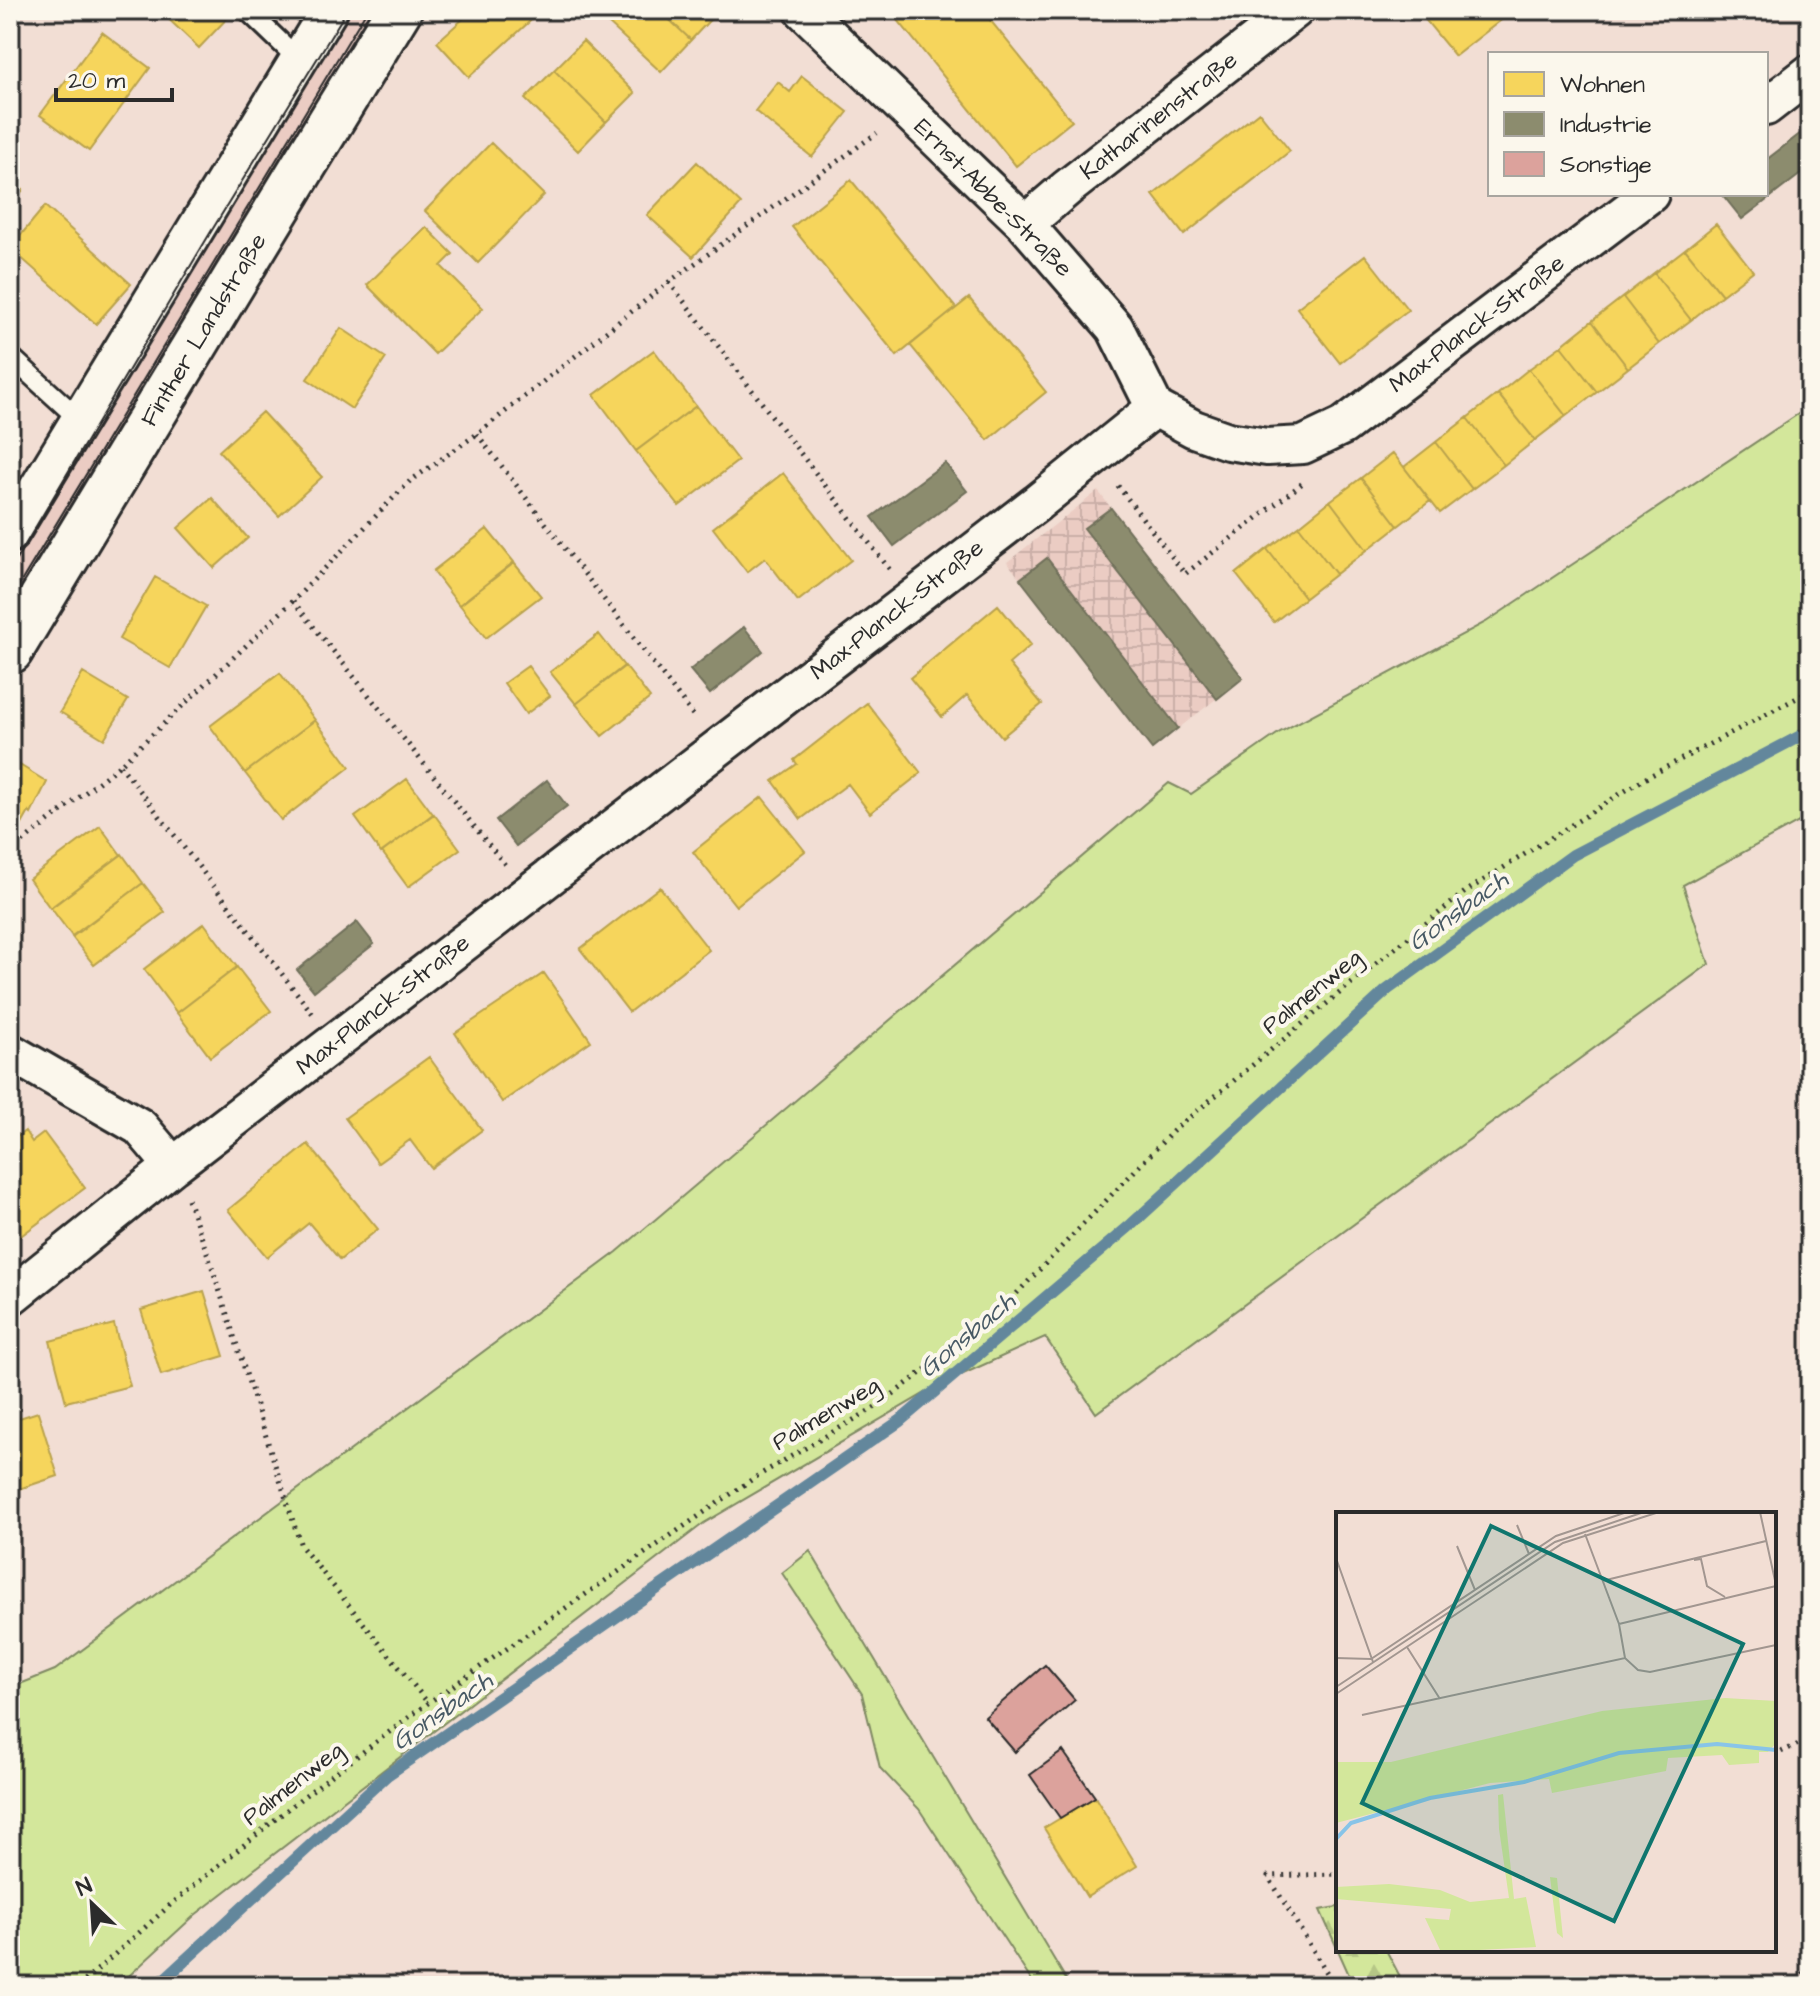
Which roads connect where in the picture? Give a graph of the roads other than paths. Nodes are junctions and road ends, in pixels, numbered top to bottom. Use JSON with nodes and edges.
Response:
{"nodes":[{"id":1,"x":247,"y":10,"type":"edge"},
{"id":2,"x":329,"y":10,"type":"edge"},
{"id":3,"x":399,"y":10,"type":"edge"},
{"id":4,"x":1295,"y":10,"type":"edge"},
{"id":5,"x":808,"y":11,"type":"edge"},
{"id":6,"x":299,"y":60,"type":"junction"},
{"id":7,"x":1810,"y":73,"type":"edge"},
{"id":8,"x":1768,"y":105,"type":"edge"},
{"id":9,"x":1647,"y":196,"type":"edge"},
{"id":10,"x":1025,"y":224,"type":"junction"},
{"id":11,"x":10,"y":356,"type":"edge"},
{"id":12,"x":1155,"y":408,"type":"junction"},
{"id":13,"x":80,"y":420,"type":"junction"},
{"id":14,"x":10,"y":534,"type":"edge"},
{"id":15,"x":10,"y":651,"type":"edge"},
{"id":16,"x":10,"y":1052,"type":"edge"},
{"id":17,"x":180,"y":1182,"type":"junction"},
{"id":18,"x":10,"y":1297,"type":"edge"}],
"edges":[{"from":1,"to":6,"type":"lane"},
{"from":2,"to":6,"type":"street"},
{"from":3,"to":15,"type":"main road","name":"Finther Landstraße"},
{"from":4,"to":10,"type":"street","name":"Katharinenstraße"},
{"from":5,"to":10,"type":"street","name":"Ernst-Abbe-Straße"},
{"from":6,"to":13,"type":"street"},
{"from":7,"to":8,"type":"street"},
{"from":9,"to":12,"type":"street","name":"Max-Planck-Straße"},
{"from":10,"to":12,"type":"street","name":"Ernst-Abbe-Straße"},
{"from":11,"to":13,"type":"lane"},
{"from":12,"to":17,"type":"street","name":"Max-Planck-Straße"},
{"from":13,"to":14,"type":"street"},
{"from":16,"to":17,"type":"street"},
{"from":17,"to":18,"type":"street","name":"Max-Planck-Straße"}]}
